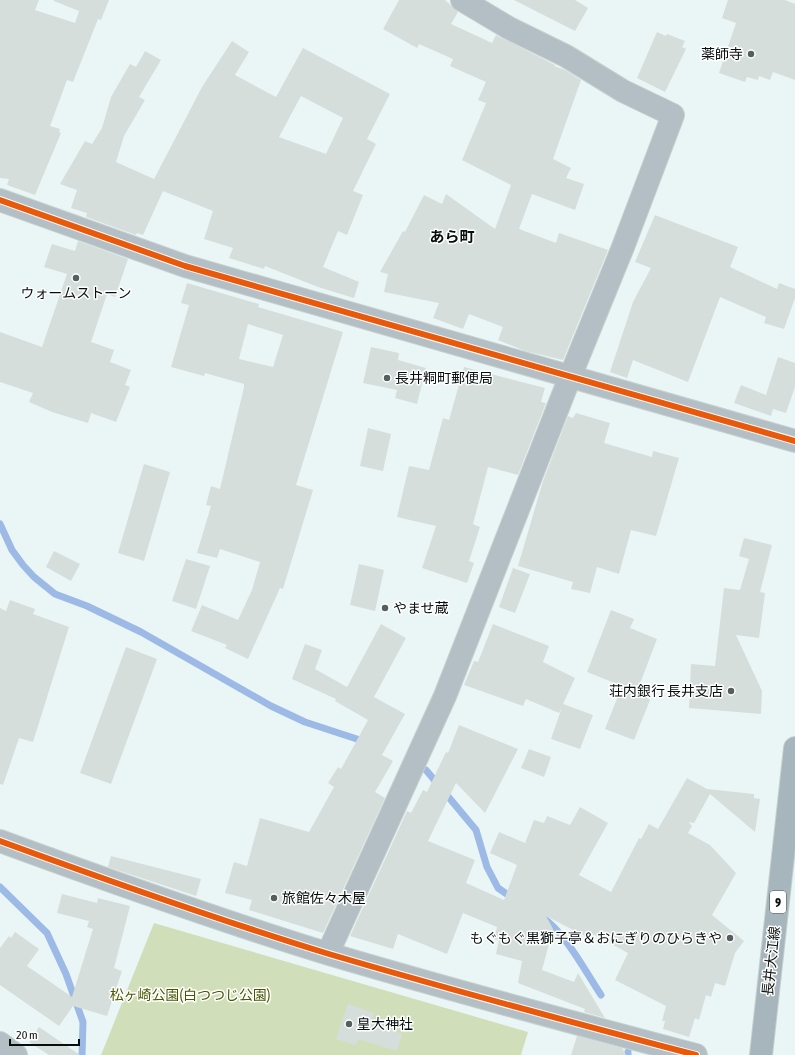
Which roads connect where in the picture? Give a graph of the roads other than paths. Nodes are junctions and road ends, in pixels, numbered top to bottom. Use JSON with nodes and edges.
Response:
{"nodes":[{"id":1,"x":462,"y":0,"type":"edge"},
{"id":2,"x":0,"y":200,"type":"edge"},
{"id":3,"x":570,"y":377,"type":"junction"},
{"id":4,"x":795,"y":441,"type":"edge"},
{"id":5,"x":795,"y":748,"type":"edge"},
{"id":6,"x":791,"y":823,"type":"edge"},
{"id":7,"x":0,"y":841,"type":"edge"},
{"id":8,"x":328,"y":954,"type":"junction"},
{"id":9,"x":0,"y":1043,"type":"edge"},
{"id":10,"x":16,"y":1055,"type":"edge"},
{"id":11,"x":696,"y":1055,"type":"edge"},
{"id":12,"x":761,"y":1055,"type":"edge"}],
"edges":[{"from":1,"to":3,"type":"street"},
{"from":2,"to":3,"type":"street"},
{"from":3,"to":4,"type":"street"},
{"from":3,"to":8,"type":"street"},
{"from":5,"to":6,"type":"main road","name":"長井大江線","number":"9"},
{"from":6,"to":12,"type":"main road","name":"長井大江線","number":"9"},
{"from":7,"to":8,"type":"street"},
{"from":8,"to":11,"type":"street"},
{"from":9,"to":10,"type":"street"}]}
